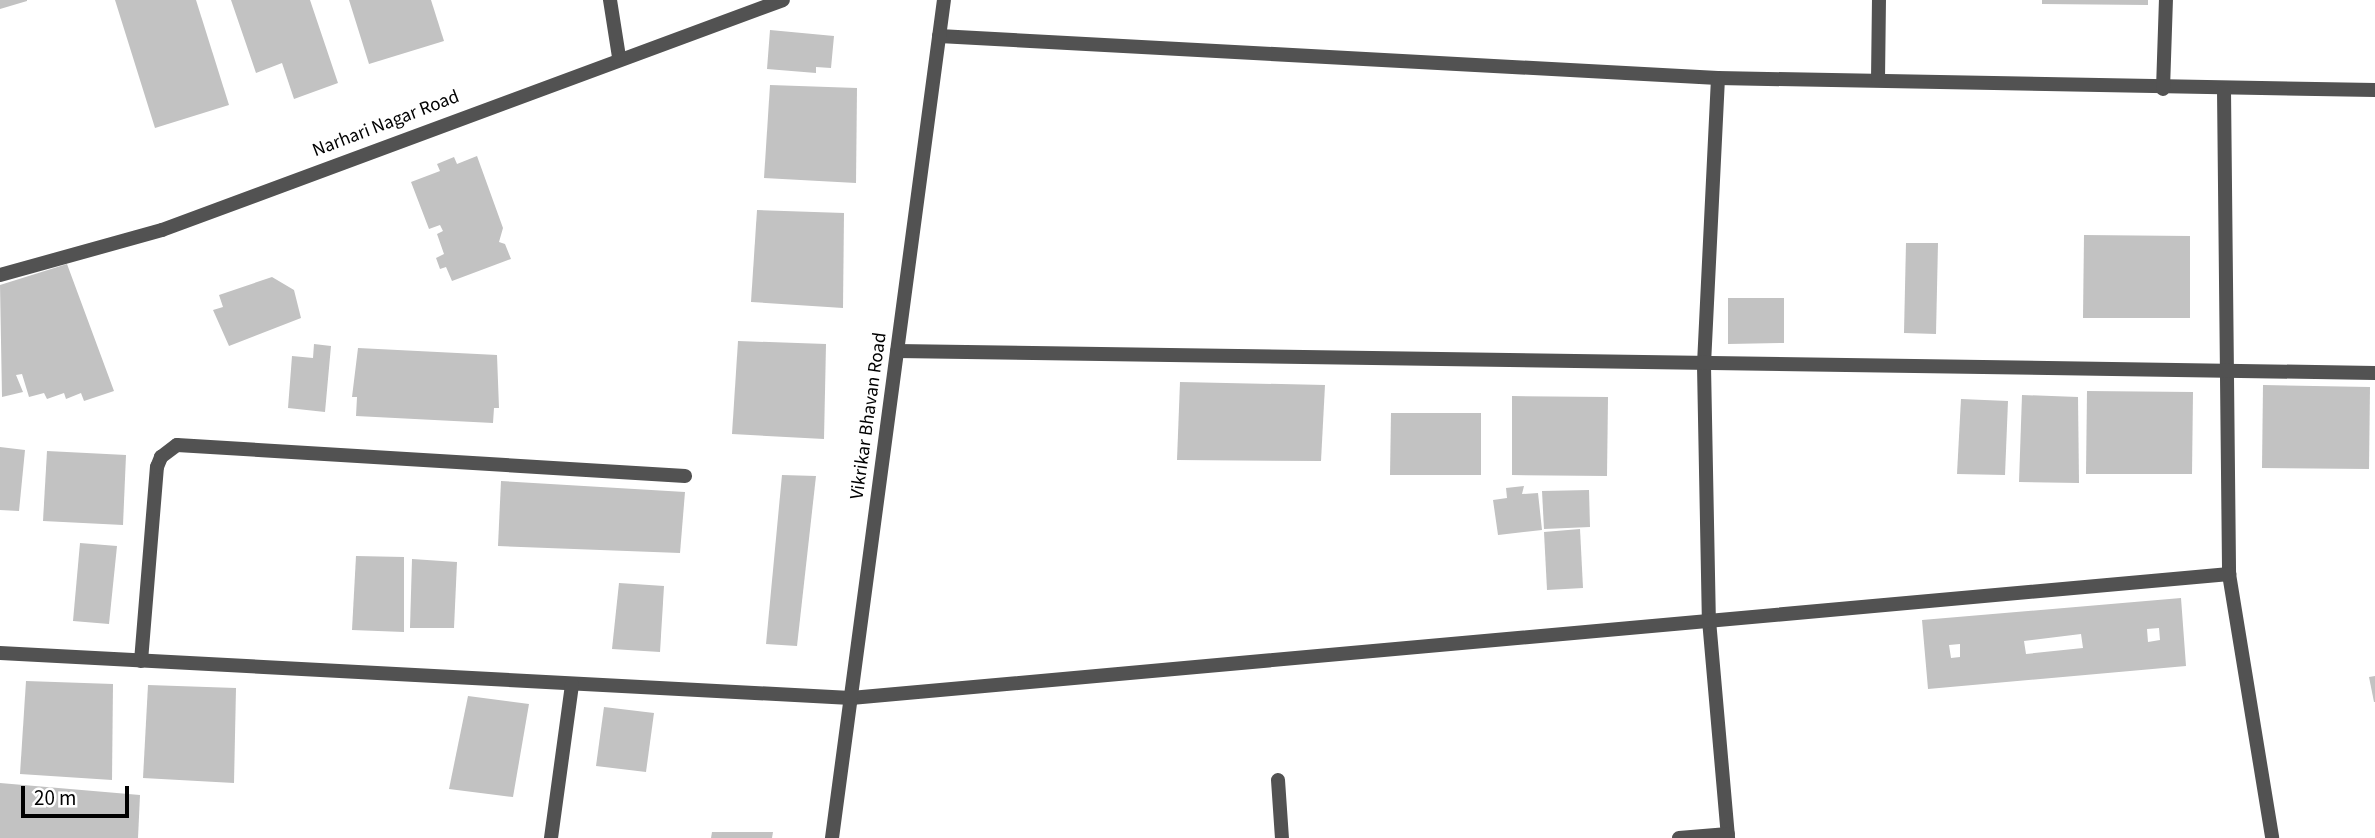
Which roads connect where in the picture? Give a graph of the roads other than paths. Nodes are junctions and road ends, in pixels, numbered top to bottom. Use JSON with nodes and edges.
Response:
{"nodes":[{"id":1,"x":610,"y":0,"type":"edge"},
{"id":2,"x":783,"y":0,"type":"edge"},
{"id":3,"x":944,"y":0,"type":"edge"},
{"id":4,"x":1879,"y":0,"type":"edge"},
{"id":5,"x":2166,"y":0,"type":"edge"},
{"id":6,"x":939,"y":36,"type":"junction"},
{"id":7,"x":619,"y":57,"type":"junction"},
{"id":8,"x":1718,"y":78,"type":"junction"},
{"id":9,"x":1878,"y":80,"type":"junction"},
{"id":10,"x":2163,"y":89,"type":"junction"},
{"id":11,"x":2224,"y":90,"type":"junction"},
{"id":12,"x":2375,"y":90,"type":"edge"},
{"id":13,"x":0,"y":275,"type":"edge"},
{"id":14,"x":897,"y":351,"type":"junction"},
{"id":15,"x":1704,"y":366,"type":"junction"},
{"id":16,"x":2224,"y":373,"type":"junction"},
{"id":17,"x":2375,"y":373,"type":"edge"},
{"id":18,"x":685,"y":476,"type":"dead end"},
{"id":19,"x":2229,"y":574,"type":"junction"},
{"id":20,"x":1709,"y":620,"type":"junction"},
{"id":21,"x":0,"y":653,"type":"edge"},
{"id":22,"x":141,"y":661,"type":"junction"},
{"id":23,"x":572,"y":684,"type":"junction"},
{"id":24,"x":851,"y":698,"type":"junction"},
{"id":25,"x":1278,"y":780,"type":"dead end"},
{"id":26,"x":1728,"y":836,"type":"edge"},
{"id":27,"x":551,"y":838,"type":"edge"},
{"id":28,"x":832,"y":838,"type":"edge"},
{"id":29,"x":1282,"y":838,"type":"edge"},
{"id":30,"x":1679,"y":838,"type":"edge"},
{"id":31,"x":2272,"y":838,"type":"edge"}],
"edges":[{"from":1,"to":7,"type":"street"},
{"from":2,"to":7,"type":"street","name":"Narhari Nagar Road"},
{"from":3,"to":6,"type":"street","name":"Vikrikar Bhavan Road"},
{"from":4,"to":9,"type":"street"},
{"from":5,"to":10,"type":"street"},
{"from":6,"to":8,"type":"street"},
{"from":6,"to":14,"type":"street","name":"Vikrikar Bhavan Road"},
{"from":7,"to":13,"type":"street","name":"Narhari Nagar Road"},
{"from":8,"to":9,"type":"street"},
{"from":8,"to":15,"type":"street"},
{"from":9,"to":10,"type":"street"},
{"from":10,"to":11,"type":"street"},
{"from":11,"to":12,"type":"street"},
{"from":11,"to":16,"type":"street"},
{"from":14,"to":15,"type":"street"},
{"from":14,"to":24,"type":"street","name":"Vikrikar Bhavan Road"},
{"from":15,"to":16,"type":"street"},
{"from":15,"to":20,"type":"street"},
{"from":16,"to":17,"type":"street"},
{"from":16,"to":19,"type":"street"},
{"from":18,"to":22,"type":"street"},
{"from":19,"to":20,"type":"street"},
{"from":19,"to":31,"type":"street"},
{"from":20,"to":24,"type":"street"},
{"from":20,"to":26,"type":"street"},
{"from":21,"to":22,"type":"street"},
{"from":22,"to":23,"type":"street"},
{"from":23,"to":24,"type":"street"},
{"from":23,"to":27,"type":"street"},
{"from":24,"to":28,"type":"street","name":"Vikrikar Bhavan Road"},
{"from":25,"to":29,"type":"street"},
{"from":26,"to":30,"type":"street"}]}
